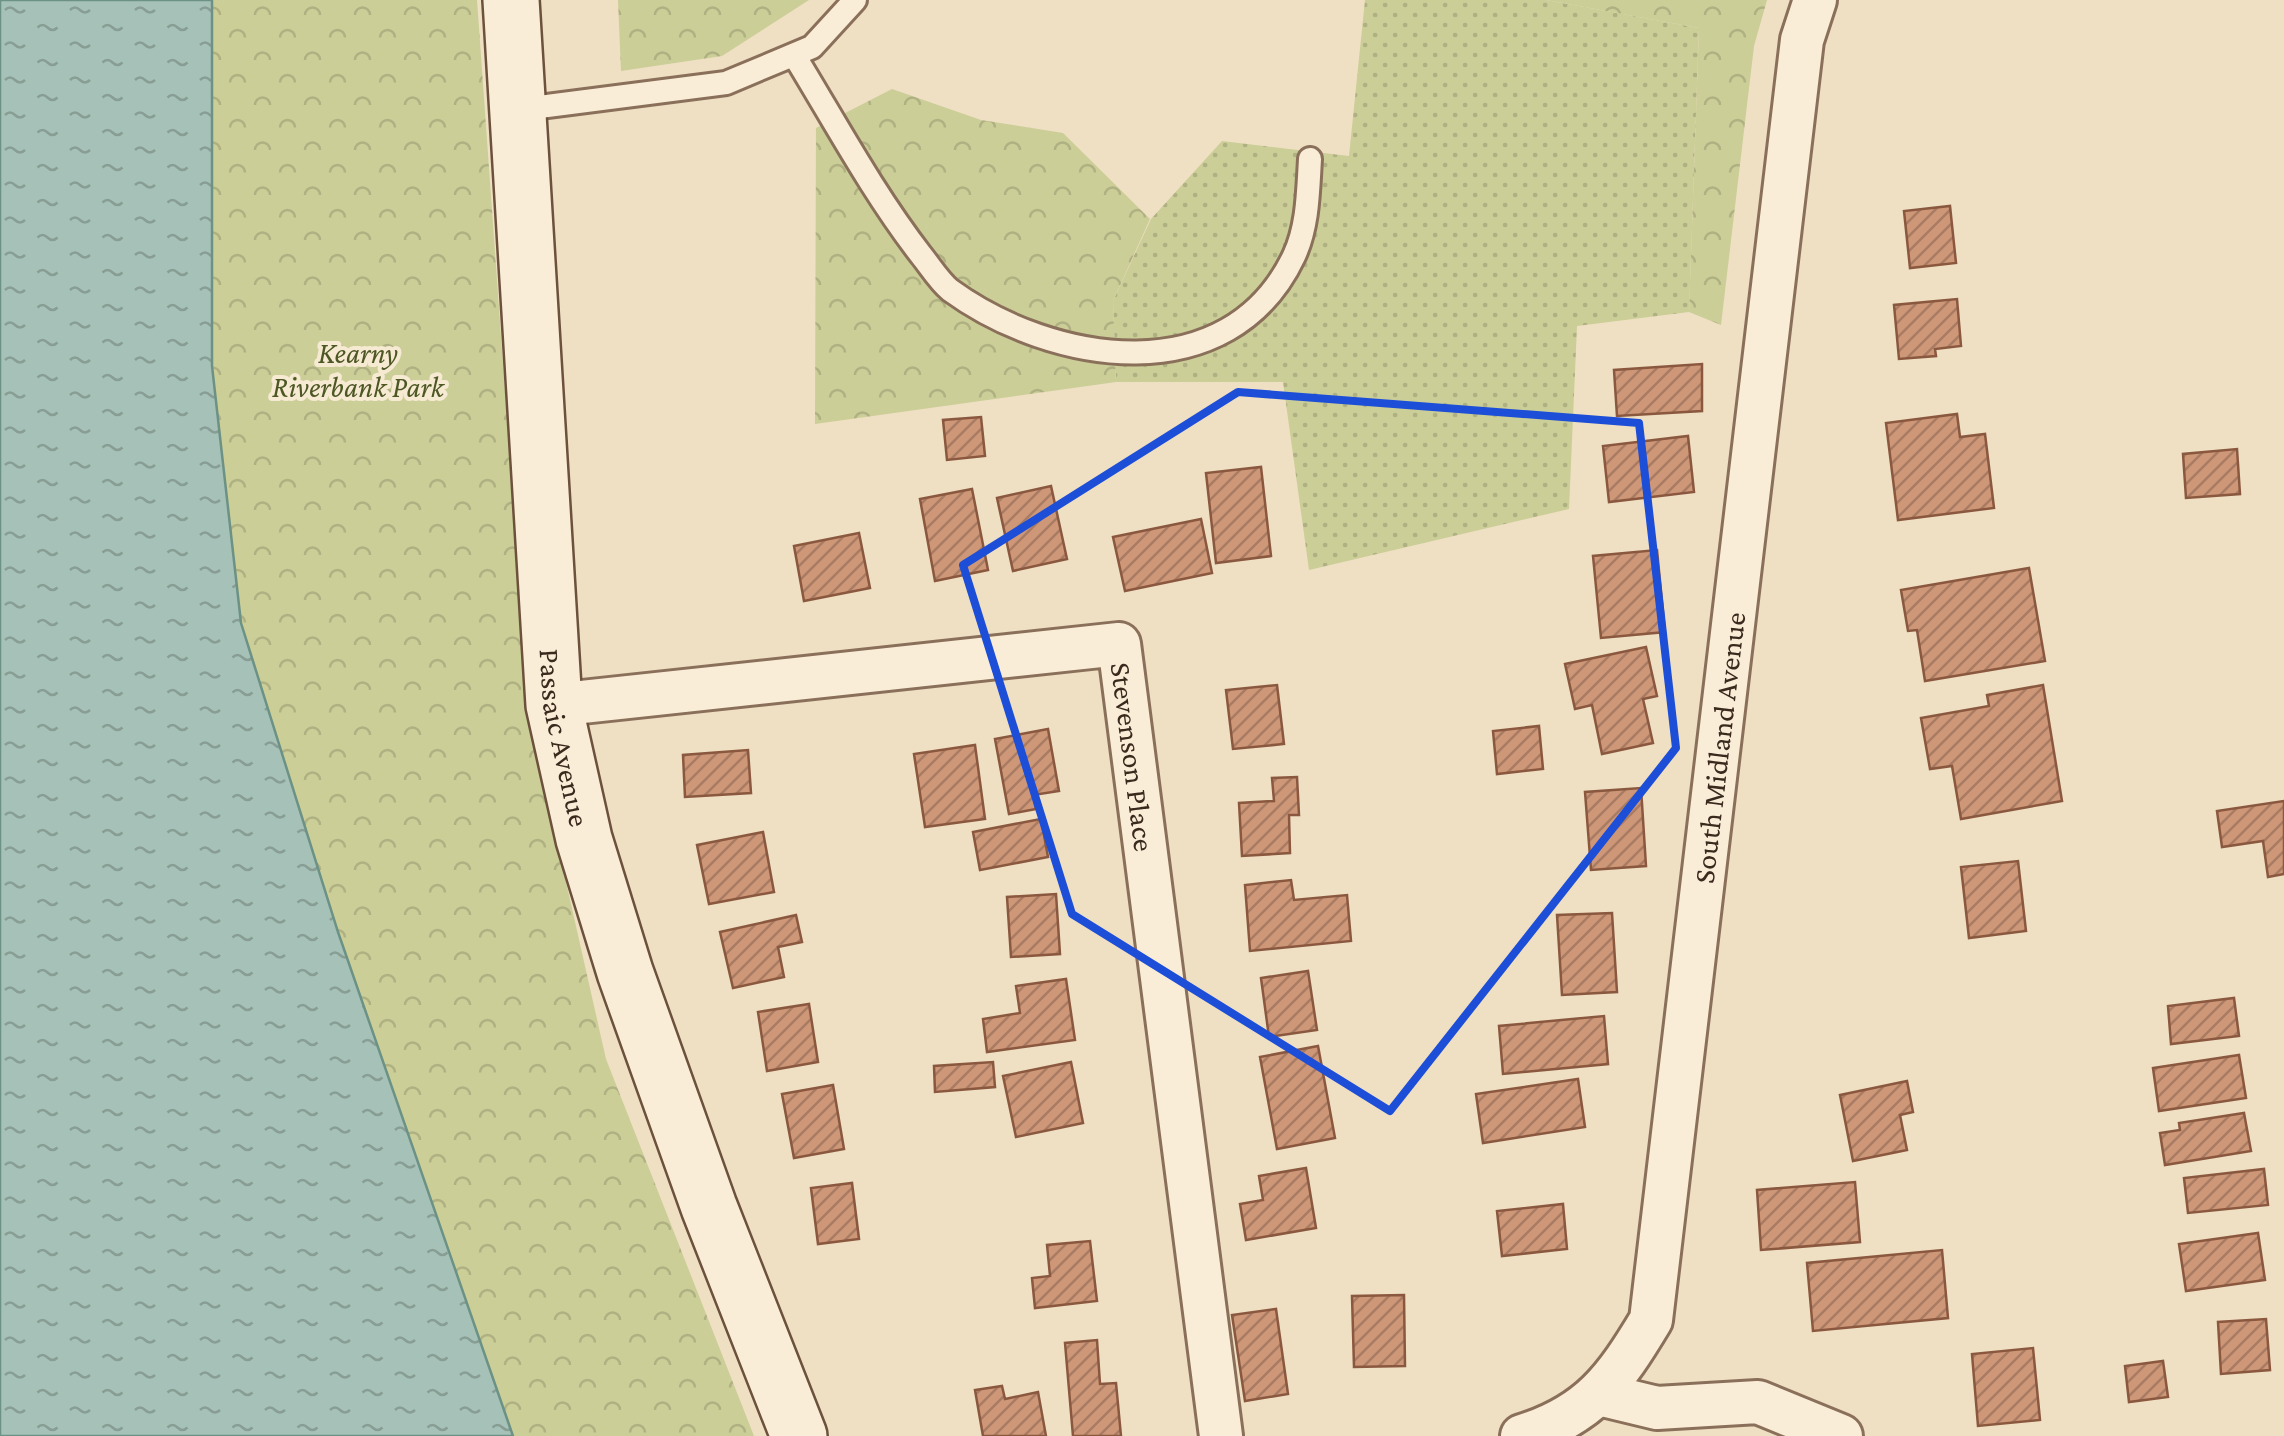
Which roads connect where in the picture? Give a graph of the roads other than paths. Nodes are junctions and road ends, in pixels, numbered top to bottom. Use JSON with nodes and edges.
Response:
{"nodes":[{"id":1,"x":510,"y":0,"type":"edge"},
{"id":2,"x":855,"y":0,"type":"edge"},
{"id":3,"x":1814,"y":0,"type":"edge"},
{"id":4,"x":794,"y":55,"type":"junction"},
{"id":5,"x":516,"y":110,"type":"junction"},
{"id":6,"x":1310,"y":159,"type":"dead end"},
{"id":7,"x":554,"y":705,"type":"junction"},
{"id":8,"x":1600,"y":1394,"type":"junction"},
{"id":9,"x":799,"y":1436,"type":"edge"},
{"id":10,"x":1221,"y":1436,"type":"edge"},
{"id":11,"x":1522,"y":1436,"type":"edge"},
{"id":12,"x":1840,"y":1436,"type":"edge"}],
"edges":[{"from":1,"to":5,"type":"main road","name":"Passaic Avenue"},
{"from":2,"to":4,"type":"lane"},
{"from":3,"to":8,"type":"street","name":"South Midland Avenue"},
{"from":4,"to":5,"type":"lane"},
{"from":4,"to":6,"type":"lane"},
{"from":5,"to":7,"type":"main road","name":"Passaic Avenue"},
{"from":7,"to":9,"type":"main road","name":"Passaic Avenue"},
{"from":7,"to":10,"type":"street","name":"Stevenson Place"},
{"from":8,"to":11,"type":"street","name":"South Midland Avenue"},
{"from":8,"to":12,"type":"street"}]}
